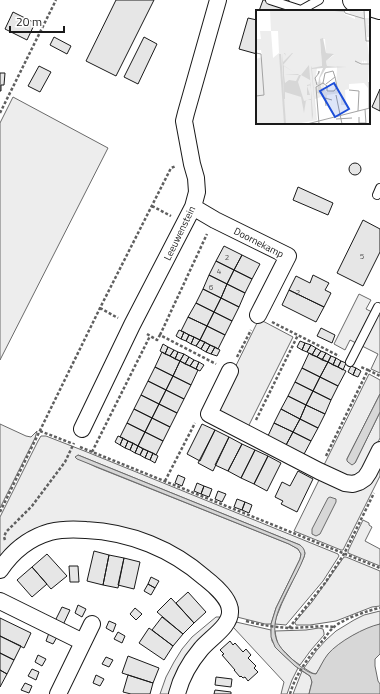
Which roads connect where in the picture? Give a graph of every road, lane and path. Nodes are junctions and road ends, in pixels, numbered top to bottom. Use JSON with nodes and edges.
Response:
{"nodes":[{"id":1,"x":56,"y":0,"type":"edge"},
{"id":2,"x":218,"y":0,"type":"edge"},
{"id":3,"x":270,"y":0,"type":"edge"},
{"id":4,"x":319,"y":0,"type":"edge"},
{"id":5,"x":354,"y":0,"type":"edge"},
{"id":6,"x":380,"y":8,"type":"edge"},
{"id":7,"x":0,"y":113,"type":"edge"},
{"id":8,"x":192,"y":164,"type":"junction"},
{"id":9,"x":193,"y":207,"type":"junction"},
{"id":10,"x":185,"y":223,"type":"junction"},
{"id":11,"x":380,"y":308,"type":"edge"},
{"id":12,"x":258,"y":315,"type":"junction"},
{"id":13,"x":132,"y":325,"type":"junction"},
{"id":14,"x":160,"y":335,"type":"junction"},
{"id":15,"x":298,"y":335,"type":"junction"},
{"id":16,"x":150,"y":336,"type":"junction"},
{"id":17,"x":350,"y":362,"type":"junction"},
{"id":18,"x":368,"y":370,"type":"junction"},
{"id":19,"x":230,"y":371,"type":"junction"},
{"id":20,"x":380,"y":376,"type":"edge"},
{"id":21,"x":209,"y":414,"type":"junction"},
{"id":22,"x":82,"y":429,"type":"joint"},
{"id":23,"x":40,"y":431,"type":"junction"},
{"id":24,"x":248,"y":435,"type":"junction"},
{"id":25,"x":74,"y":444,"type":"junction"},
{"id":26,"x":380,"y":450,"type":"edge"},
{"id":27,"x":92,"y":452,"type":"junction"},
{"id":28,"x":319,"y":471,"type":"junction"},
{"id":29,"x":165,"y":482,"type":"junction"},
{"id":30,"x":377,"y":487,"type":"dead end"},
{"id":31,"x":0,"y":512,"type":"edge"},
{"id":32,"x":12,"y":554,"type":"junction"},
{"id":33,"x":344,"y":554,"type":"junction"},
{"id":34,"x":380,"y":568,"type":"edge"},
{"id":35,"x":0,"y":570,"type":"edge"},
{"id":36,"x":0,"y":601,"type":"edge"},
{"id":37,"x":380,"y":608,"type":"edge"},
{"id":38,"x":92,"y":624,"type":"dead end"},
{"id":39,"x":265,"y":626,"type":"dead end"},
{"id":40,"x":334,"y":627,"type":"junction"},
{"id":41,"x":289,"y":628,"type":"junction"},
{"id":42,"x":83,"y":642,"type":"junction"},
{"id":43,"x":58,"y":694,"type":"edge"},
{"id":44,"x":177,"y":694,"type":"edge"},
{"id":45,"x":290,"y":694,"type":"edge"}],
"edges":[{"from":1,"to":7,"type":"path"},
{"from":2,"to":8,"type":"street","name":"Leeuwenstein"},
{"from":3,"to":4,"type":"lane"},
{"from":5,"to":6,"type":"street"},
{"from":8,"to":9,"type":"street","name":"Leeuwenstein"},
{"from":8,"to":23,"type":"path"},
{"from":9,"to":10,"type":"street","name":"Leeuwenstein"},
{"from":9,"to":12,"type":"street","name":"Doornekamp"},
{"from":10,"to":13,"type":"street","name":"Leeuwenstein"},
{"from":10,"to":14,"type":"path"},
{"from":11,"to":17,"type":"lane"},
{"from":12,"to":15,"type":"path"},
{"from":12,"to":19,"type":"path"},
{"from":13,"to":16,"type":"path"},
{"from":13,"to":22,"type":"street","name":"Leeuwenstein"},
{"from":14,"to":16,"type":"path"},
{"from":14,"to":19,"type":"path"},
{"from":15,"to":17,"type":"path"},
{"from":15,"to":24,"type":"path"},
{"from":16,"to":27,"type":"path"},
{"from":17,"to":18,"type":"path"},
{"from":18,"to":20,"type":"path"},
{"from":18,"to":28,"type":"path"},
{"from":19,"to":21,"type":"street"},
{"from":21,"to":24,"type":"street"},
{"from":21,"to":29,"type":"path"},
{"from":22,"to":25,"type":"path"},
{"from":23,"to":25,"type":"path"},
{"from":23,"to":31,"type":"path"},
{"from":24,"to":28,"type":"street"},
{"from":25,"to":27,"type":"path"},
{"from":25,"to":32,"type":"path"},
{"from":26,"to":28,"type":"street"},
{"from":27,"to":29,"type":"path"},
{"from":29,"to":33,"type":"path"},
{"from":30,"to":33,"type":"path"},
{"from":32,"to":35,"type":"street"},
{"from":32,"to":44,"type":"street"},
{"from":33,"to":34,"type":"path"},
{"from":33,"to":41,"type":"path"},
{"from":36,"to":42,"type":"street"},
{"from":37,"to":40,"type":"path"},
{"from":38,"to":42,"type":"street"},
{"from":39,"to":41,"type":"path"},
{"from":40,"to":41,"type":"path"},
{"from":40,"to":45,"type":"path"},
{"from":42,"to":43,"type":"street"}]}
